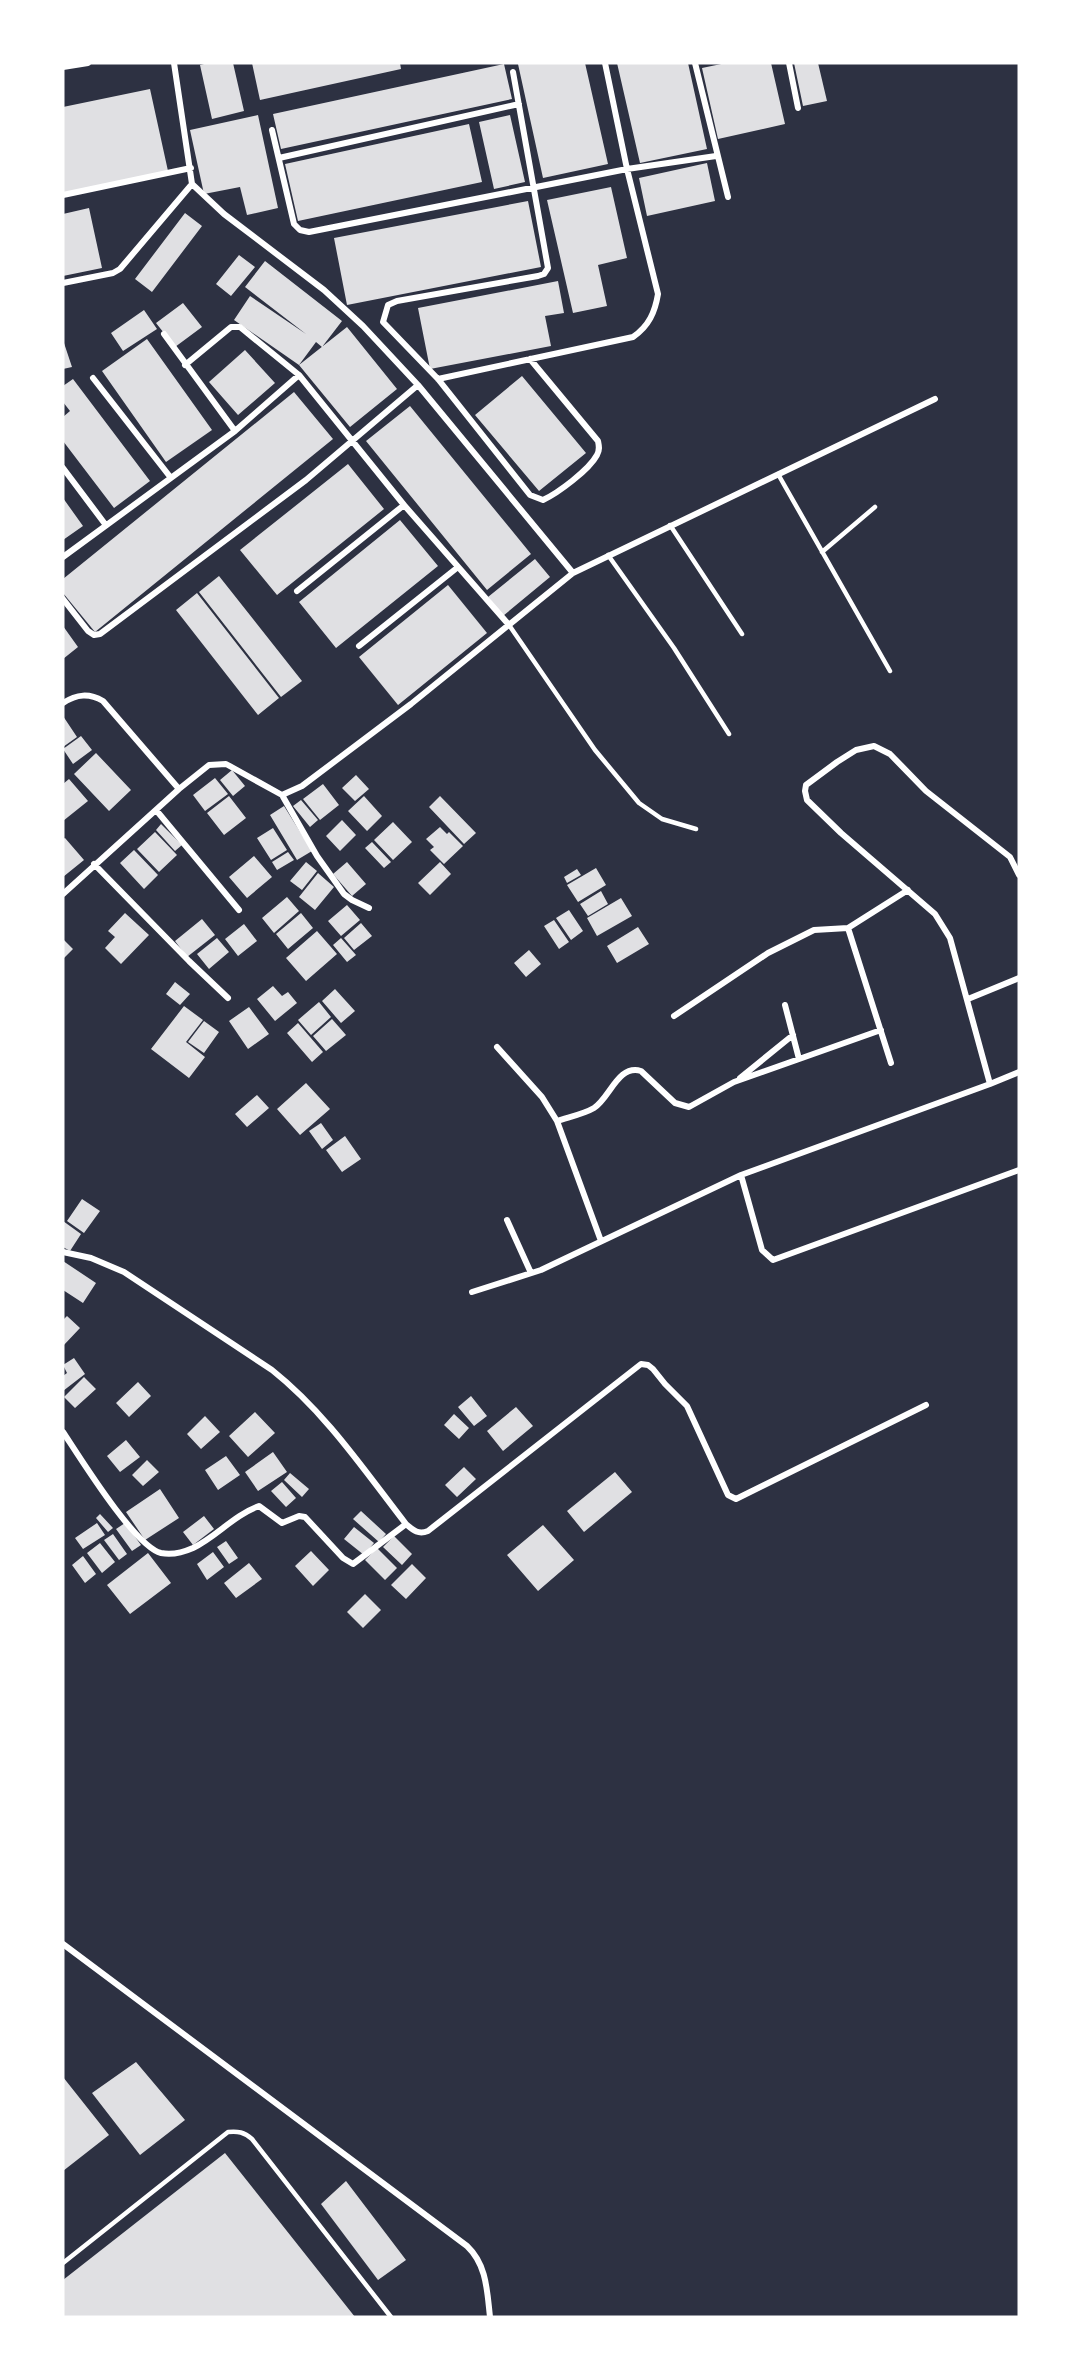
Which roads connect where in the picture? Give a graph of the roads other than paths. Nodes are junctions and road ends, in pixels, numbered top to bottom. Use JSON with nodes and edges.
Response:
{"nodes":[{"id":1,"x":88,"y":63,"type":"edge"},
{"id":2,"x":174,"y":63,"type":"edge"},
{"id":3,"x":605,"y":63,"type":"edge"},
{"id":4,"x":695,"y":63,"type":"edge"},
{"id":5,"x":789,"y":63,"type":"edge"},
{"id":6,"x":63,"y":67,"type":"edge"},
{"id":7,"x":513,"y":72,"type":"dead end"},
{"id":8,"x":519,"y":104,"type":"junction"},
{"id":9,"x":798,"y":108,"type":"dead end"},
{"id":10,"x":272,"y":130,"type":"dead end"},
{"id":11,"x":716,"y":156,"type":"junction"},
{"id":12,"x":279,"y":158,"type":"junction"},
{"id":13,"x":190,"y":168,"type":"junction"},
{"id":14,"x":627,"y":169,"type":"junction"},
{"id":15,"x":192,"y":184,"type":"junction"},
{"id":16,"x":534,"y":188,"type":"junction"},
{"id":17,"x":63,"y":195,"type":"edge"},
{"id":18,"x":728,"y":197,"type":"dead end"},
{"id":19,"x":63,"y":283,"type":"edge"},
{"id":20,"x":164,"y":334,"type":"dead end"},
{"id":21,"x":530,"y":359,"type":"junction"},
{"id":22,"x":185,"y":364,"type":"junction"},
{"id":23,"x":299,"y":375,"type":"junction"},
{"id":24,"x":93,"y":378,"type":"dead end"},
{"id":25,"x":438,"y":379,"type":"junction"},
{"id":26,"x":418,"y":385,"type":"junction"},
{"id":27,"x":935,"y":399,"type":"dead end"},
{"id":28,"x":235,"y":431,"type":"junction"},
{"id":29,"x":353,"y":442,"type":"junction"},
{"id":30,"x":63,"y":468,"type":"edge"},
{"id":31,"x":778,"y":474,"type":"junction"},
{"id":32,"x":171,"y":478,"type":"junction"},
{"id":33,"x":404,"y":505,"type":"junction"},
{"id":34,"x":875,"y":507,"type":"dead end"},
{"id":35,"x":105,"y":525,"type":"junction"},
{"id":36,"x":670,"y":525,"type":"junction"},
{"id":37,"x":822,"y":552,"type":"junction"},
{"id":38,"x":608,"y":555,"type":"junction"},
{"id":39,"x":63,"y":557,"type":"edge"},
{"id":40,"x":458,"y":567,"type":"junction"},
{"id":41,"x":573,"y":573,"type":"junction"},
{"id":42,"x":297,"y":591,"type":"dead end"},
{"id":43,"x":63,"y":599,"type":"edge"},
{"id":44,"x":508,"y":625,"type":"junction"},
{"id":45,"x":742,"y":634,"type":"dead end"},
{"id":46,"x":359,"y":646,"type":"dead end"},
{"id":47,"x":890,"y":671,"type":"dead end"},
{"id":48,"x":63,"y":703,"type":"edge"},
{"id":49,"x":729,"y":734,"type":"dead end"},
{"id":50,"x":179,"y":789,"type":"junction"},
{"id":51,"x":282,"y":795,"type":"junction"},
{"id":52,"x":156,"y":810,"type":"junction"},
{"id":53,"x":696,"y":829,"type":"dead end"},
{"id":54,"x":94,"y":864,"type":"junction"},
{"id":55,"x":1019,"y":875,"type":"edge"},
{"id":56,"x":908,"y":890,"type":"junction"},
{"id":57,"x":63,"y":894,"type":"edge"},
{"id":58,"x":369,"y":908,"type":"dead end"},
{"id":59,"x":239,"y":910,"type":"dead end"},
{"id":60,"x":848,"y":928,"type":"junction"},
{"id":61,"x":1019,"y":978,"type":"edge"},
{"id":62,"x":228,"y":998,"type":"dead end"},
{"id":63,"x":968,"y":999,"type":"junction"},
{"id":64,"x":786,"y":1005,"type":"dead end"},
{"id":65,"x":674,"y":1016,"type":"dead end"},
{"id":66,"x":881,"y":1030,"type":"junction"},
{"id":67,"x":793,"y":1035,"type":"junction"},
{"id":68,"x":496,"y":1047,"type":"dead end"},
{"id":69,"x":800,"y":1059,"type":"junction"},
{"id":70,"x":891,"y":1063,"type":"dead end"},
{"id":71,"x":1019,"y":1072,"type":"edge"},
{"id":72,"x":735,"y":1082,"type":"junction"},
{"id":73,"x":990,"y":1084,"type":"junction"},
{"id":74,"x":557,"y":1122,"type":"junction"},
{"id":75,"x":1019,"y":1170,"type":"edge"},
{"id":76,"x":741,"y":1175,"type":"junction"},
{"id":77,"x":507,"y":1220,"type":"dead end"},
{"id":78,"x":601,"y":1242,"type":"junction"},
{"id":79,"x":63,"y":1252,"type":"edge"},
{"id":80,"x":531,"y":1273,"type":"junction"},
{"id":81,"x":472,"y":1292,"type":"dead end"},
{"id":82,"x":926,"y":1405,"type":"dead end"},
{"id":83,"x":63,"y":1432,"type":"edge"},
{"id":84,"x":406,"y":1524,"type":"junction"},
{"id":85,"x":63,"y":1944,"type":"edge"},
{"id":86,"x":63,"y":2263,"type":"edge"},
{"id":87,"x":391,"y":2317,"type":"edge"},
{"id":88,"x":490,"y":2317,"type":"edge"}],
"edges":[{"from":1,"to":6,"type":"street"},
{"from":2,"to":13,"type":"street"},
{"from":3,"to":14,"type":"street"},
{"from":4,"to":11,"type":"street"},
{"from":5,"to":9,"type":"street"},
{"from":7,"to":8,"type":"street"},
{"from":8,"to":12,"type":"street"},
{"from":8,"to":16,"type":"street"},
{"from":10,"to":12,"type":"street"},
{"from":11,"to":14,"type":"street"},
{"from":11,"to":18,"type":"street"},
{"from":12,"to":16,"type":"street"},
{"from":13,"to":15,"type":"street"},
{"from":13,"to":17,"type":"street"},
{"from":14,"to":16,"type":"street"},
{"from":14,"to":21,"type":"street"},
{"from":15,"to":19,"type":"street"},
{"from":15,"to":26,"type":"street"},
{"from":16,"to":25,"type":"street"},
{"from":20,"to":22,"type":"street"},
{"from":21,"to":25,"type":"street"},
{"from":21,"to":25,"type":"street"},
{"from":22,"to":23,"type":"street"},
{"from":22,"to":28,"type":"street"},
{"from":23,"to":28,"type":"street"},
{"from":23,"to":29,"type":"street"},
{"from":24,"to":32,"type":"street"},
{"from":26,"to":29,"type":"street"},
{"from":26,"to":41,"type":"street"},
{"from":27,"to":31,"type":"street"},
{"from":28,"to":32,"type":"street"},
{"from":29,"to":33,"type":"street"},
{"from":29,"to":43,"type":"street"},
{"from":30,"to":35,"type":"street"},
{"from":31,"to":36,"type":"street"},
{"from":31,"to":37,"type":"lane"},
{"from":32,"to":35,"type":"street"},
{"from":33,"to":40,"type":"street"},
{"from":33,"to":42,"type":"street"},
{"from":34,"to":37,"type":"lane"},
{"from":35,"to":39,"type":"street"},
{"from":36,"to":38,"type":"street"},
{"from":36,"to":45,"type":"lane"},
{"from":37,"to":47,"type":"lane"},
{"from":38,"to":41,"type":"street"},
{"from":38,"to":49,"type":"lane"},
{"from":40,"to":44,"type":"street"},
{"from":40,"to":46,"type":"street"},
{"from":41,"to":44,"type":"street"},
{"from":44,"to":51,"type":"street"},
{"from":44,"to":53,"type":"lane"},
{"from":48,"to":50,"type":"street"},
{"from":50,"to":51,"type":"street"},
{"from":50,"to":52,"type":"street"},
{"from":51,"to":58,"type":"street"},
{"from":52,"to":54,"type":"street"},
{"from":52,"to":59,"type":"street"},
{"from":54,"to":57,"type":"street"},
{"from":54,"to":62,"type":"street"},
{"from":55,"to":56,"type":"street"},
{"from":56,"to":60,"type":"street"},
{"from":56,"to":63,"type":"street"},
{"from":60,"to":65,"type":"street"},
{"from":60,"to":66,"type":"street"},
{"from":61,"to":63,"type":"street"},
{"from":63,"to":73,"type":"street"},
{"from":64,"to":67,"type":"street"},
{"from":66,"to":69,"type":"street"},
{"from":66,"to":70,"type":"street"},
{"from":67,"to":69,"type":"street"},
{"from":67,"to":72,"type":"street"},
{"from":68,"to":74,"type":"street"},
{"from":69,"to":72,"type":"street"},
{"from":71,"to":73,"type":"street"},
{"from":72,"to":74,"type":"street"},
{"from":73,"to":76,"type":"street"},
{"from":74,"to":78,"type":"street"},
{"from":75,"to":76,"type":"street"},
{"from":76,"to":78,"type":"street"},
{"from":77,"to":80,"type":"street"},
{"from":78,"to":80,"type":"street"},
{"from":79,"to":84,"type":"street"},
{"from":80,"to":81,"type":"street"},
{"from":82,"to":84,"type":"street"},
{"from":83,"to":84,"type":"street"},
{"from":85,"to":88,"type":"street"},
{"from":86,"to":87,"type":"lane"}]}
